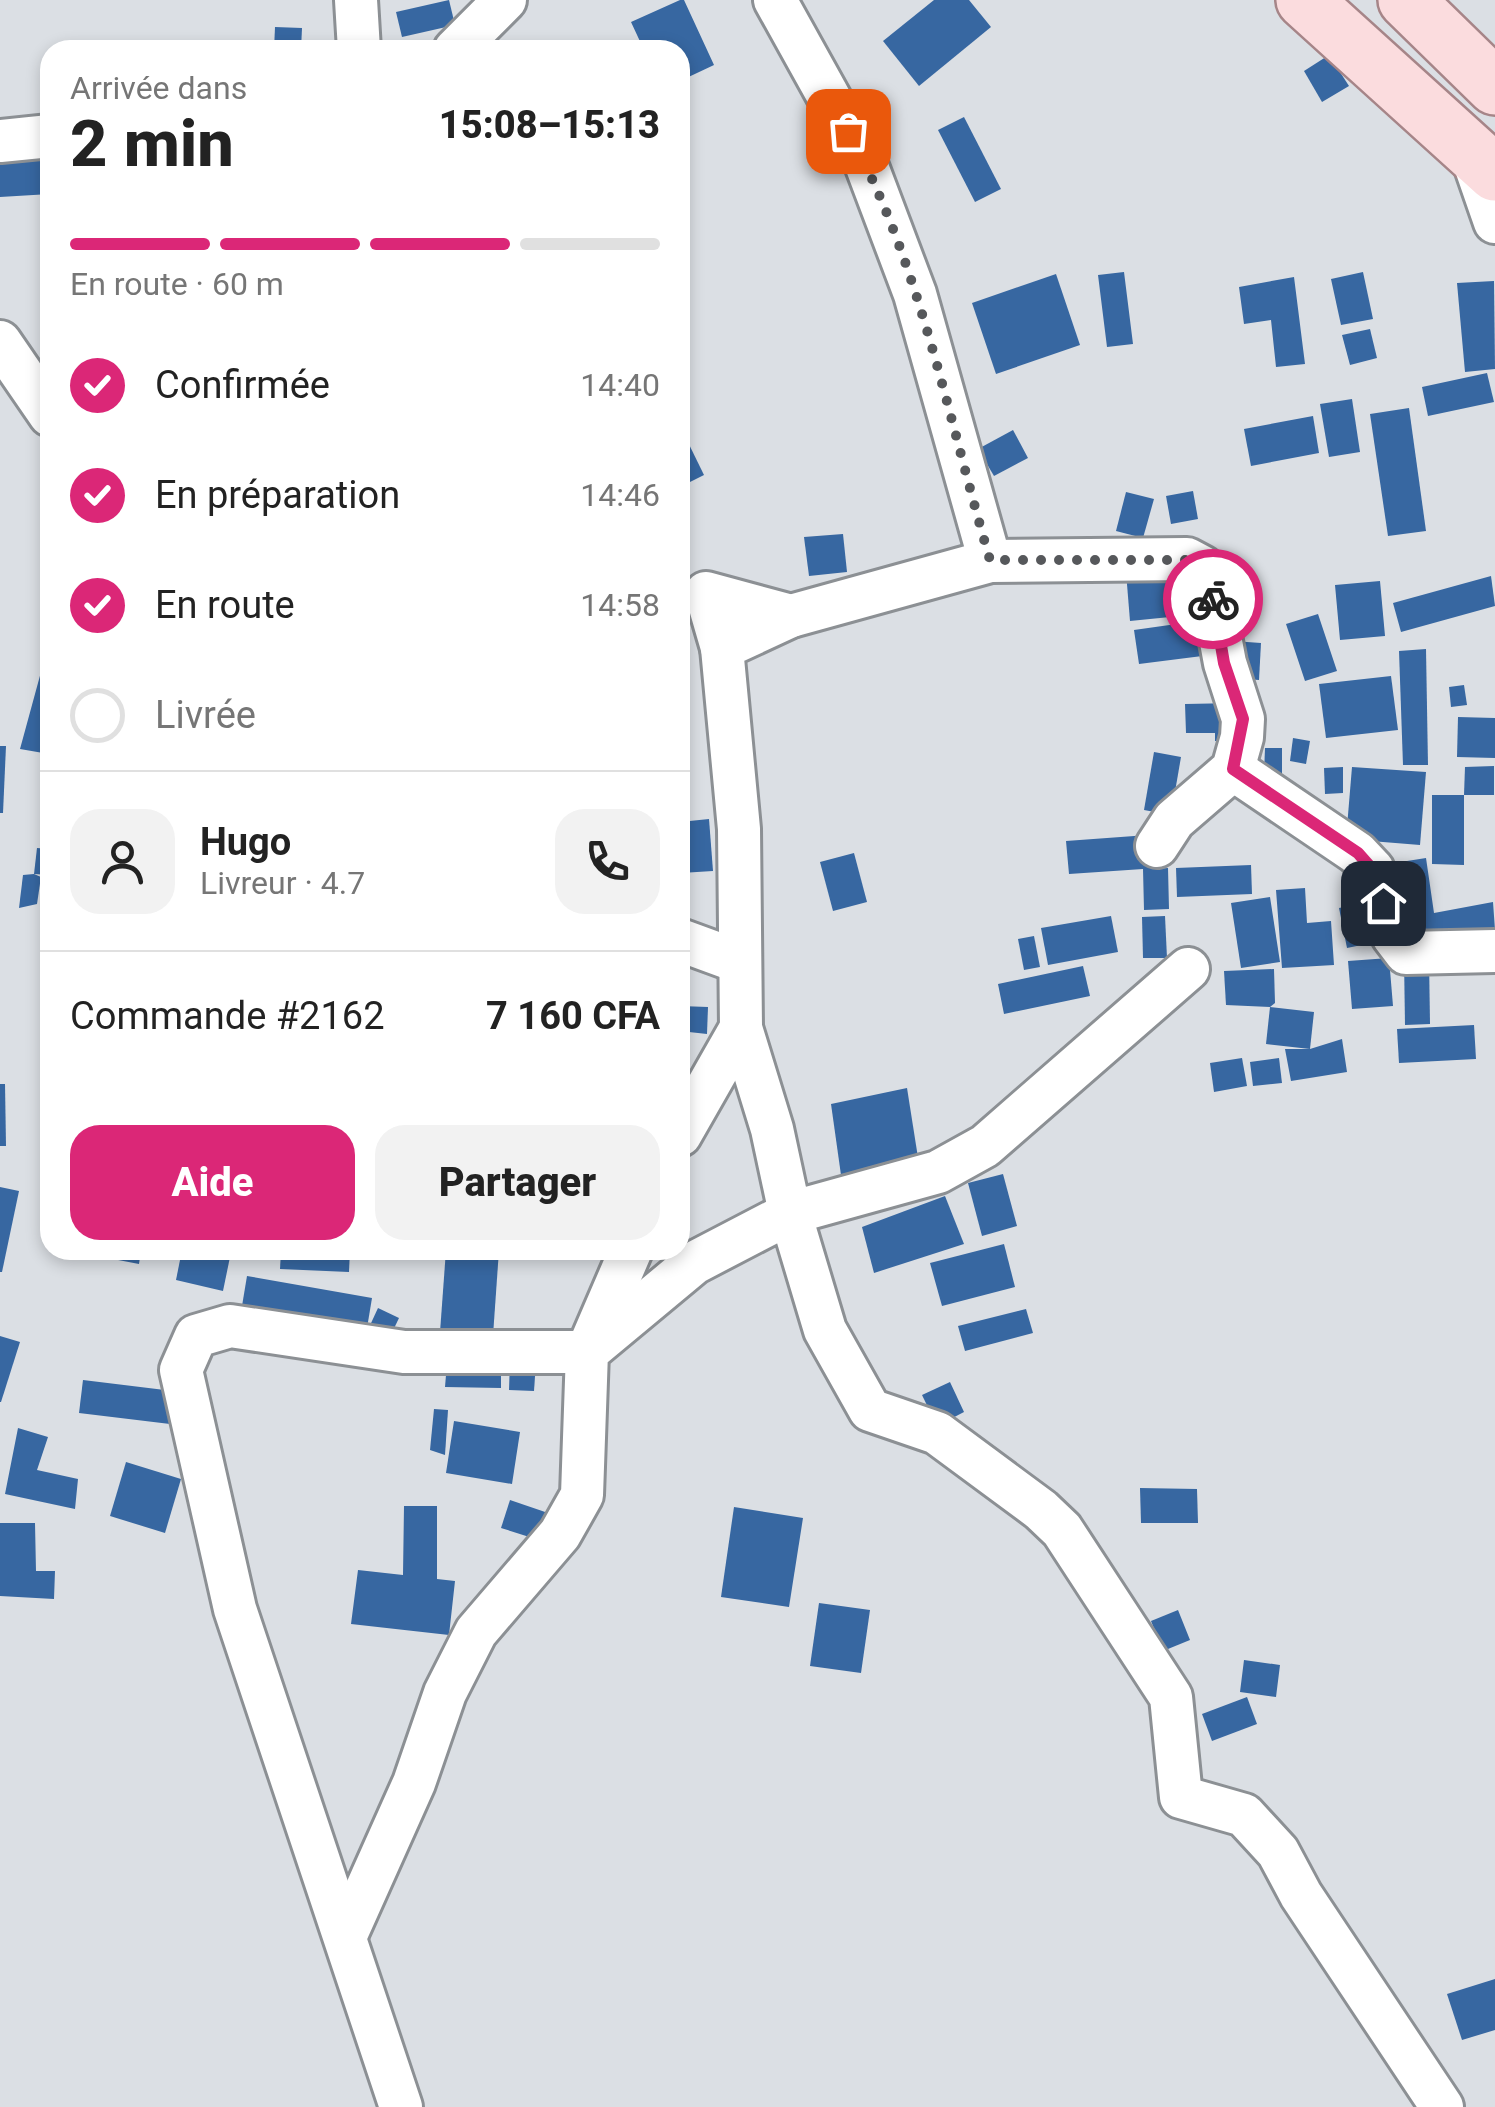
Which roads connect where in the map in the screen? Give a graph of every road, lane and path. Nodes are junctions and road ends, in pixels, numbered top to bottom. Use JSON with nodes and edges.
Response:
{"nodes":[{"id":1,"x":356,"y":0,"type":"edge"},
{"id":2,"x":505,"y":0,"type":"edge"},
{"id":3,"x":775,"y":0,"type":"edge"},
{"id":4,"x":1304,"y":0,"type":"edge"},
{"id":5,"x":1406,"y":0,"type":"edge"},
{"id":6,"x":358,"y":40,"type":"edge"},
{"id":7,"x":465,"y":40,"type":"edge"},
{"id":8,"x":1495,"y":87,"type":"edge"},
{"id":9,"x":40,"y":137,"type":"edge"},
{"id":10,"x":0,"y":141,"type":"edge"},
{"id":11,"x":1483,"y":161,"type":"edge"},
{"id":12,"x":1495,"y":222,"type":"edge"},
{"id":13,"x":0,"y":342,"type":"edge"},
{"id":14,"x":40,"y":400,"type":"edge"},
{"id":15,"x":990,"y":560,"type":"junction"},
{"id":16,"x":693,"y":590,"type":"edge"},
{"id":17,"x":791,"y":616,"type":"junction"},
{"id":18,"x":722,"y":648,"type":"junction"},
{"id":19,"x":1233,"y":769,"type":"junction"},
{"id":20,"x":1157,"y":846,"type":"dead end"},
{"id":21,"x":690,"y":944,"type":"edge"},
{"id":22,"x":1495,"y":951,"type":"edge"},
{"id":23,"x":740,"y":962,"type":"junction"},
{"id":24,"x":1188,"y":969,"type":"dead end"},
{"id":25,"x":741,"y":1028,"type":"junction"},
{"id":26,"x":690,"y":1117,"type":"edge"},
{"id":27,"x":790,"y":1212,"type":"junction"},
{"id":28,"x":627,"y":1260,"type":"edge"},
{"id":29,"x":588,"y":1352,"type":"junction"},
{"id":30,"x":346,"y":1935,"type":"junction"},
{"id":31,"x":400,"y":2107,"type":"edge"},
{"id":32,"x":1442,"y":2107,"type":"edge"}],
"edges":[{"from":1,"to":6,"type":"street"},
{"from":2,"to":7,"type":"street"},
{"from":3,"to":15,"type":"street"},
{"from":4,"to":11,"type":"main road"},
{"from":5,"to":8,"type":"main road"},
{"from":9,"to":10,"type":"street"},
{"from":11,"to":12,"type":"street"},
{"from":13,"to":14,"type":"street"},
{"from":15,"to":17,"type":"street"},
{"from":15,"to":19,"type":"street"},
{"from":16,"to":17,"type":"street"},
{"from":16,"to":18,"type":"street"},
{"from":17,"to":18,"type":"street"},
{"from":18,"to":23,"type":"street"},
{"from":19,"to":20,"type":"street"},
{"from":19,"to":22,"type":"street"},
{"from":21,"to":23,"type":"street"},
{"from":23,"to":25,"type":"street"},
{"from":24,"to":27,"type":"street"},
{"from":25,"to":26,"type":"street"},
{"from":25,"to":27,"type":"street"},
{"from":27,"to":29,"type":"street"},
{"from":27,"to":32,"type":"street"},
{"from":28,"to":29,"type":"street"},
{"from":29,"to":30,"type":"street"},
{"from":29,"to":30,"type":"street"},
{"from":30,"to":31,"type":"street"}]}
